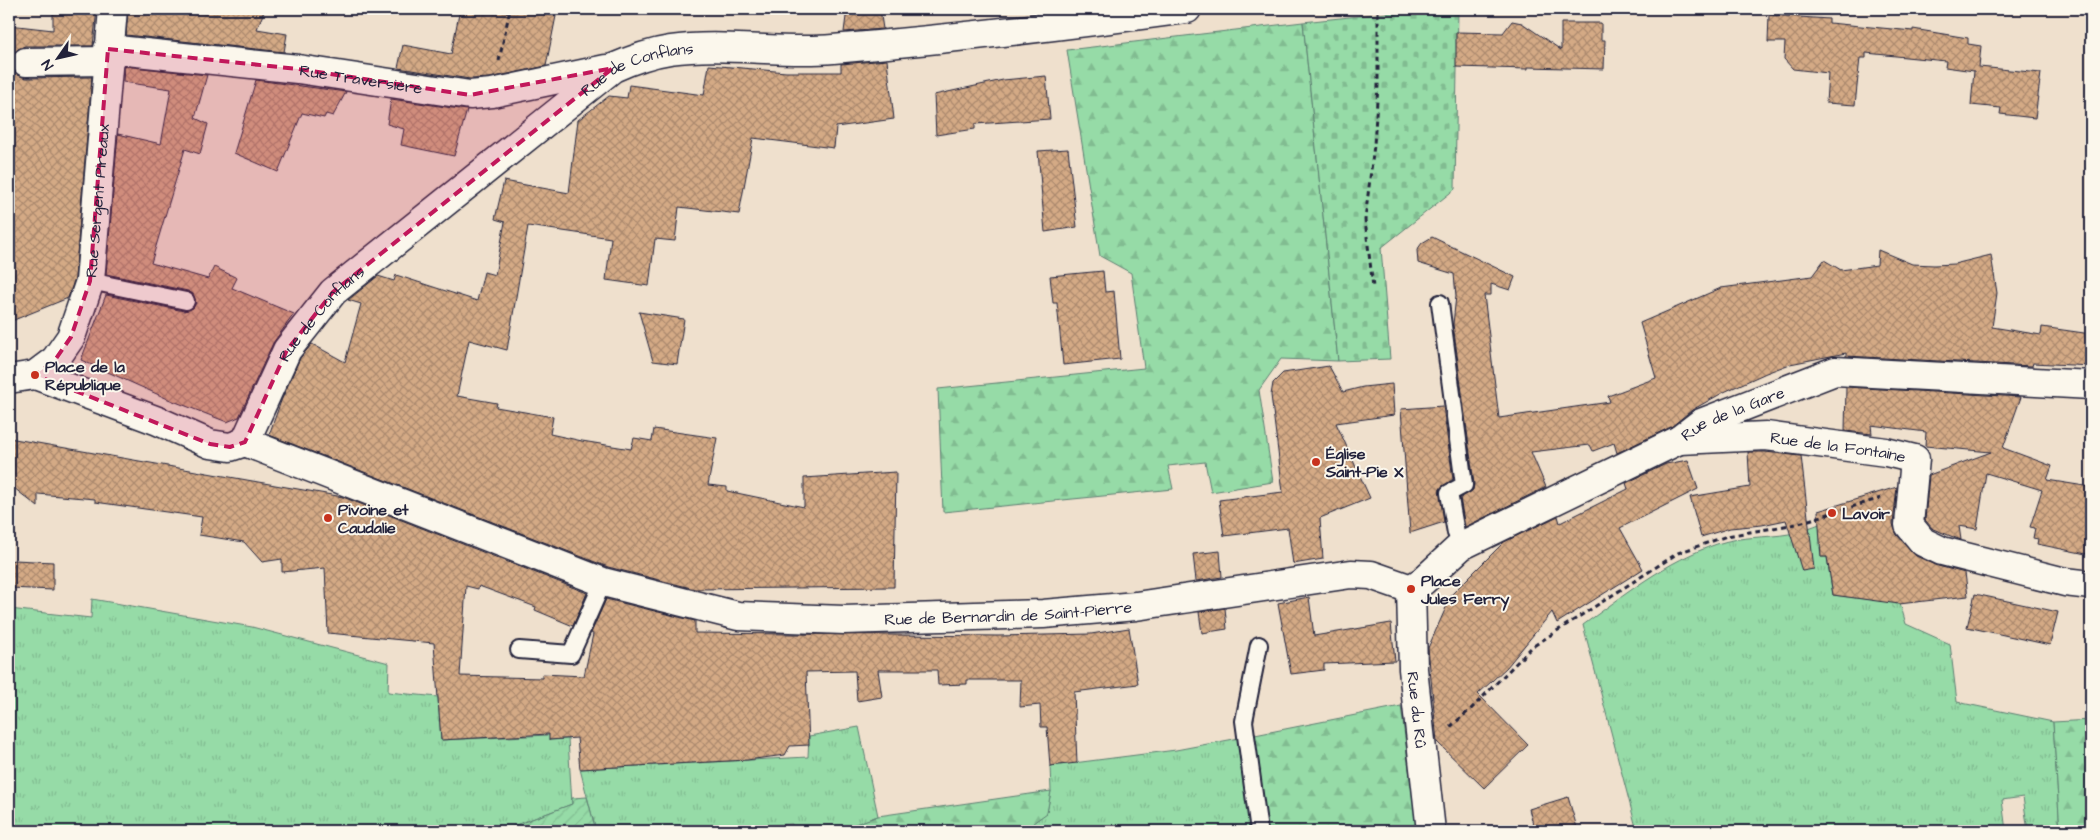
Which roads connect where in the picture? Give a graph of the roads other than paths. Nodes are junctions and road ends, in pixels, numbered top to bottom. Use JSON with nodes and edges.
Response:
{"nodes":[{"id":1,"x":113,"y":9,"type":"edge"},
{"id":2,"x":1187,"y":9,"type":"edge"},
{"id":3,"x":108,"y":55,"type":"junction"},
{"id":4,"x":26,"y":62,"type":"dead end"},
{"id":5,"x":613,"y":68,"type":"junction"},
{"id":6,"x":90,"y":281,"type":"junction"},
{"id":7,"x":186,"y":302,"type":"dead end"},
{"id":8,"x":1440,"y":303,"type":"dead end"},
{"id":9,"x":35,"y":375,"type":"junction"},
{"id":10,"x":9,"y":379,"type":"edge"},
{"id":11,"x":2091,"y":384,"type":"edge"},
{"id":12,"x":1679,"y":440,"type":"junction"},
{"id":13,"x":245,"y":442,"type":"junction"},
{"id":14,"x":1461,"y":546,"type":"junction"},
{"id":15,"x":603,"y":582,"type":"junction"},
{"id":16,"x":2091,"y":585,"type":"edge"},
{"id":17,"x":1411,"y":589,"type":"junction"},
{"id":18,"x":1259,"y":645,"type":"dead end"},
{"id":19,"x":520,"y":650,"type":"dead end"},
{"id":20,"x":1259,"y":831,"type":"edge"},
{"id":21,"x":1431,"y":831,"type":"edge"}],
"edges":[{"from":1,"to":3,"type":"street","name":"Rue Sergent Pireaux"},
{"from":2,"to":5,"type":"street","name":"Rue de Conflans"},
{"from":3,"to":4,"type":"street","name":"Rue Traversière"},
{"from":3,"to":5,"type":"street","name":"Rue Traversière"},
{"from":3,"to":6,"type":"street","name":"Rue Sergent Pireaux"},
{"from":5,"to":13,"type":"street","name":"Rue de Conflans"},
{"from":6,"to":7,"type":"lane"},
{"from":6,"to":9,"type":"street","name":"Rue Sergent Pireaux"},
{"from":8,"to":14,"type":"lane"},
{"from":9,"to":10,"type":"street"},
{"from":9,"to":13,"type":"street"},
{"from":11,"to":12,"type":"street","name":"Rue de la Gare"},
{"from":12,"to":14,"type":"street","name":"Rue de la Gare"},
{"from":12,"to":16,"type":"street","name":"Rue de la Fontaine"},
{"from":13,"to":15,"type":"street","name":"Rue de Bernardin de Saint-Pierre"},
{"from":14,"to":17,"type":"street","name":"Rue de la Gare"},
{"from":15,"to":17,"type":"street","name":"Rue de Bernardin de Saint-Pierre"},
{"from":15,"to":19,"type":"lane"},
{"from":17,"to":21,"type":"street","name":"Rue du Rû"},
{"from":18,"to":20,"type":"lane"}]}
